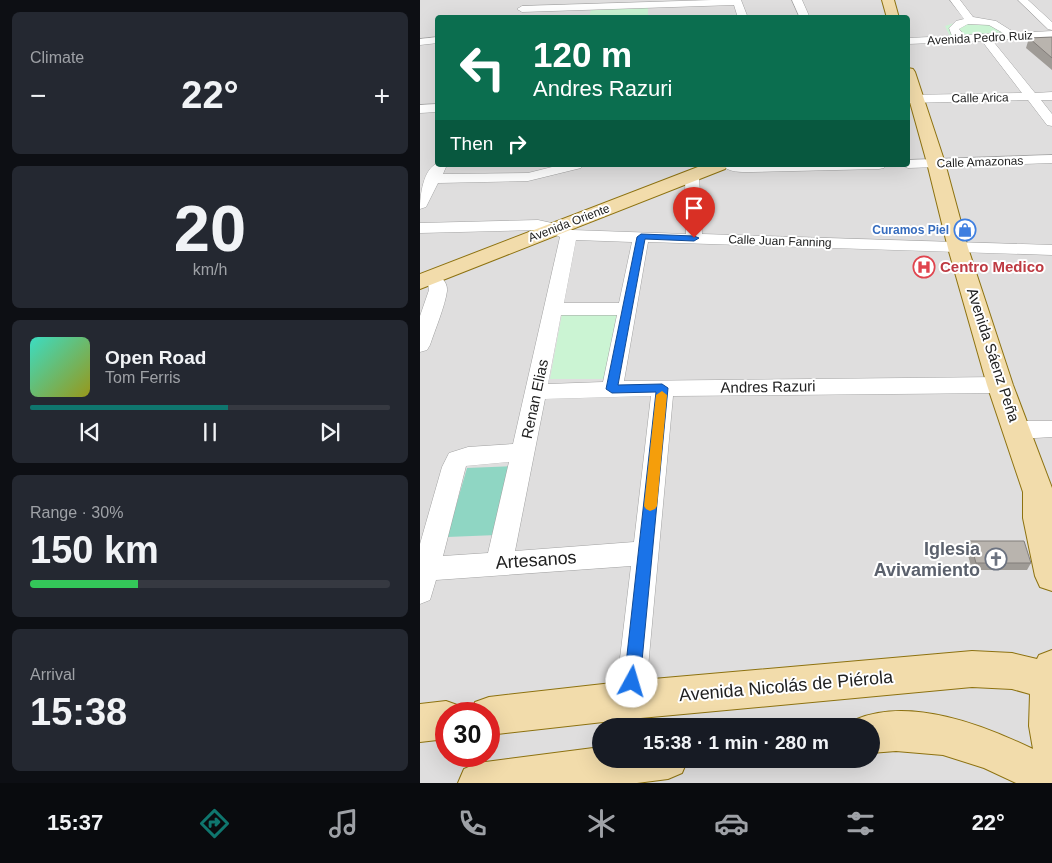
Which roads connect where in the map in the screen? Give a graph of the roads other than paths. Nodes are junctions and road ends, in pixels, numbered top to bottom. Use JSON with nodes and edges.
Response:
{"nodes":[{"id":1,"x":528,"y":0,"type":"edge"},
{"id":2,"x":798,"y":0,"type":"edge"},
{"id":3,"x":888,"y":0,"type":"edge"},
{"id":4,"x":955,"y":0,"type":"edge"},
{"id":5,"x":1023,"y":0,"type":"edge"},
{"id":6,"x":585,"y":7,"type":"junction"},
{"id":7,"x":520,"y":13,"type":"edge"},
{"id":8,"x":582,"y":15,"type":"edge"},
{"id":9,"x":742,"y":15,"type":"edge"},
{"id":10,"x":804,"y":15,"type":"edge"},
{"id":11,"x":892,"y":15,"type":"edge"},
{"id":12,"x":970,"y":20,"type":"junction"},
{"id":13,"x":1052,"y":27,"type":"edge"},
{"id":14,"x":1052,"y":34,"type":"edge"},
{"id":15,"x":1012,"y":36,"type":"junction"},
{"id":16,"x":985,"y":38,"type":"junction"},
{"id":17,"x":963,"y":39,"type":"junction"},
{"id":18,"x":435,"y":40,"type":"edge"},
{"id":19,"x":910,"y":41,"type":"edge"},
{"id":20,"x":420,"y":42,"type":"edge"},
{"id":21,"x":910,"y":86,"type":"edge"},
{"id":22,"x":1052,"y":96,"type":"edge"},
{"id":23,"x":1032,"y":97,"type":"junction"},
{"id":24,"x":912,"y":99,"type":"edge"},
{"id":25,"x":435,"y":108,"type":"edge"},
{"id":26,"x":420,"y":110,"type":"edge"},
{"id":27,"x":1052,"y":122,"type":"edge"},
{"id":28,"x":1052,"y":159,"type":"edge"},
{"id":29,"x":910,"y":164,"type":"edge"},
{"id":30,"x":936,"y":164,"type":"junction"},
{"id":31,"x":439,"y":167,"type":"edge"},
{"id":32,"x":569,"y":167,"type":"edge"},
{"id":33,"x":714,"y":167,"type":"edge"},
{"id":34,"x":736,"y":167,"type":"edge"},
{"id":35,"x":794,"y":167,"type":"edge"},
{"id":36,"x":530,"y":171,"type":"edge"},
{"id":37,"x":692,"y":176,"type":"junction"},
{"id":38,"x":433,"y":179,"type":"junction"},
{"id":39,"x":421,"y":198,"type":"edge"},
{"id":40,"x":420,"y":228,"type":"edge"},
{"id":41,"x":562,"y":232,"type":"junction"},
{"id":42,"x":641,"y":237,"type":"junction"},
{"id":43,"x":694,"y":238,"type":"junction"},
{"id":44,"x":958,"y":248,"type":"junction"},
{"id":45,"x":1052,"y":250,"type":"edge"},
{"id":46,"x":425,"y":279,"type":"edge"},
{"id":47,"x":554,"y":309,"type":"junction"},
{"id":48,"x":627,"y":309,"type":"junction"},
{"id":49,"x":420,"y":344,"type":"edge"},
{"id":50,"x":1000,"y":385,"type":"junction"},
{"id":51,"x":662,"y":388,"type":"junction"},
{"id":52,"x":612,"y":389,"type":"junction"},
{"id":53,"x":536,"y":392,"type":"junction"},
{"id":54,"x":1052,"y":429,"type":"edge"},
{"id":55,"x":1018,"y":430,"type":"junction"},
{"id":56,"x":524,"y":452,"type":"junction"},
{"id":57,"x":1045,"y":503,"type":"edge"},
{"id":58,"x":645,"y":554,"type":"junction"},
{"id":59,"x":500,"y":563,"type":"junction"},
{"id":60,"x":1052,"y":576,"type":"edge"},
{"id":61,"x":423,"y":580,"type":"edge"},
{"id":62,"x":1052,"y":677,"type":"edge"},
{"id":63,"x":630,"y":700,"type":"junction"},
{"id":64,"x":500,"y":715,"type":"edge"},
{"id":65,"x":435,"y":721,"type":"edge"},
{"id":66,"x":420,"y":723,"type":"edge"},
{"id":67,"x":880,"y":733,"type":"edge"},
{"id":68,"x":1052,"y":747,"type":"edge"},
{"id":69,"x":597,"y":768,"type":"edge"},
{"id":70,"x":1052,"y":780,"type":"edge"},
{"id":71,"x":478,"y":783,"type":"edge"}],
"edges":[{"from":1,"to":7,"type":"street"},
{"from":2,"to":10,"type":"street"},
{"from":3,"to":11,"type":"main road"},
{"from":4,"to":12,"type":"street"},
{"from":5,"to":13,"type":"street"},
{"from":6,"to":7,"type":"street"},
{"from":6,"to":8,"type":"street"},
{"from":6,"to":9,"type":"street"},
{"from":12,"to":15,"type":"street"},
{"from":12,"to":17,"type":"street"},
{"from":14,"to":15,"type":"street","name":"Avenida Pedro Ruiz"},
{"from":15,"to":16,"type":"street","name":"Avenida Pedro Ruiz"},
{"from":16,"to":17,"type":"street","name":"Avenida Pedro Ruiz"},
{"from":16,"to":23,"type":"street"},
{"from":17,"to":19,"type":"street","name":"Avenida Pedro Ruiz"},
{"from":18,"to":20,"type":"street"},
{"from":21,"to":24,"type":"main road","name":"Avenida Sáenz Peña"},
{"from":22,"to":23,"type":"street","name":"Calle Arica"},
{"from":23,"to":24,"type":"street","name":"Calle Arica"},
{"from":23,"to":27,"type":"street"},
{"from":24,"to":30,"type":"main road","name":"Avenida Sáenz Peña"},
{"from":25,"to":26,"type":"street"},
{"from":28,"to":30,"type":"street","name":"Calle Amazonas"},
{"from":29,"to":30,"type":"street","name":"Calle Amazonas"},
{"from":30,"to":44,"type":"main road","name":"Avenida Sáenz Peña"},
{"from":31,"to":38,"type":"street"},
{"from":32,"to":36,"type":"street"},
{"from":33,"to":37,"type":"main road","name":"Avenida Oriente"},
{"from":34,"to":35,"type":"street"},
{"from":36,"to":38,"type":"street"},
{"from":37,"to":41,"type":"main road","name":"Avenida Oriente"},
{"from":37,"to":43,"type":"street"},
{"from":38,"to":39,"type":"street"},
{"from":40,"to":41,"type":"street","name":"Calle Juan Fanning"},
{"from":41,"to":42,"type":"street","name":"Calle Juan Fanning"},
{"from":41,"to":46,"type":"main road","name":"Avenida Oriente"},
{"from":41,"to":47,"type":"street","name":"Renan Elias"},
{"from":42,"to":43,"type":"street","name":"Calle Juan Fanning"},
{"from":42,"to":48,"type":"street"},
{"from":43,"to":44,"type":"street","name":"Calle Juan Fanning"},
{"from":44,"to":45,"type":"street","name":"Calle Juan Fanning"},
{"from":44,"to":50,"type":"main road","name":"Avenida Sáenz Peña"},
{"from":46,"to":49,"type":"street"},
{"from":47,"to":48,"type":"street"},
{"from":47,"to":53,"type":"street","name":"Renan Elias"},
{"from":48,"to":52,"type":"street"},
{"from":50,"to":51,"type":"street","name":"Andres Razuri"},
{"from":50,"to":55,"type":"main road","name":"Avenida Sáenz Peña"},
{"from":51,"to":52,"type":"street","name":"Andres Razuri"},
{"from":51,"to":58,"type":"street"},
{"from":52,"to":53,"type":"street","name":"Andres Razuri"},
{"from":53,"to":56,"type":"street","name":"Renan Elias"},
{"from":54,"to":55,"type":"street"},
{"from":55,"to":57,"type":"main road","name":"Avenida Sáenz Peña"},
{"from":56,"to":59,"type":"street","name":"Renan Elias"},
{"from":56,"to":61,"type":"street"},
{"from":57,"to":60,"type":"main road","name":"Avenida Sáenz Peña"},
{"from":58,"to":59,"type":"street","name":"Artesanos"},
{"from":58,"to":63,"type":"street"},
{"from":59,"to":61,"type":"street","name":"Artesanos"},
{"from":62,"to":63,"type":"main road","name":"Avenida Nicolás de Piérola"},
{"from":62,"to":68,"type":"main road"},
{"from":63,"to":64,"type":"main road","name":"Avenida Nicolás de Piérola"},
{"from":65,"to":66,"type":"main road"},
{"from":67,"to":70,"type":"main road"},
{"from":69,"to":71,"type":"main road"}]}
